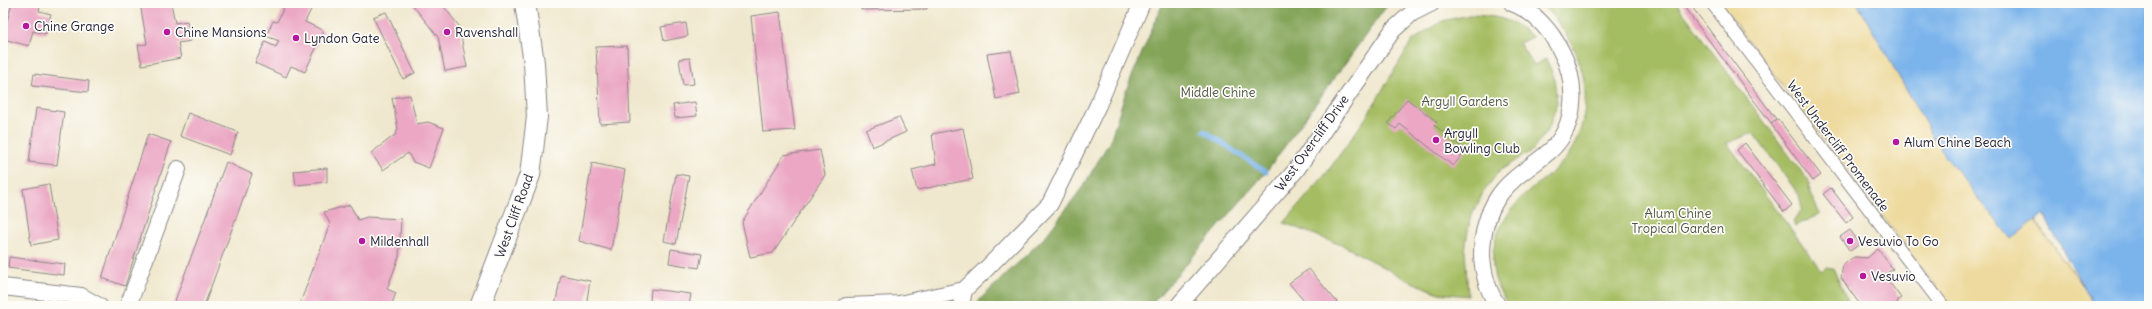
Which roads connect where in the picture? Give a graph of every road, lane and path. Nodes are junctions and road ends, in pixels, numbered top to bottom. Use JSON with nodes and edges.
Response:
{"nodes":[{"id":1,"x":525,"y":3,"type":"edge"},
{"id":2,"x":1142,"y":3,"type":"edge"},
{"id":3,"x":1432,"y":3,"type":"edge"},
{"id":4,"x":1512,"y":3,"type":"edge"},
{"id":5,"x":1712,"y":3,"type":"edge"},
{"id":6,"x":178,"y":169,"type":"dead end"},
{"id":7,"x":3,"y":287,"type":"edge"},
{"id":8,"x":964,"y":290,"type":"junction"},
{"id":9,"x":99,"y":306,"type":"edge"},
{"id":10,"x":128,"y":306,"type":"edge"},
{"id":11,"x":480,"y":306,"type":"edge"},
{"id":12,"x":846,"y":306,"type":"edge"},
{"id":13,"x":961,"y":306,"type":"edge"},
{"id":14,"x":1178,"y":306,"type":"edge"},
{"id":15,"x":1498,"y":306,"type":"edge"},
{"id":16,"x":1943,"y":306,"type":"edge"}],
"edges":[{"from":1,"to":11,"type":"street","name":"West Cliff Road"},
{"from":2,"to":8,"type":"street"},
{"from":3,"to":14,"type":"street","name":"West Overcliff Drive"},
{"from":4,"to":15,"type":"street"},
{"from":5,"to":16,"type":"street","name":"West Undercliff Promenade"},
{"from":6,"to":10,"type":"street"},
{"from":7,"to":9,"type":"street"},
{"from":8,"to":12,"type":"street"},
{"from":8,"to":13,"type":"street"}]}
